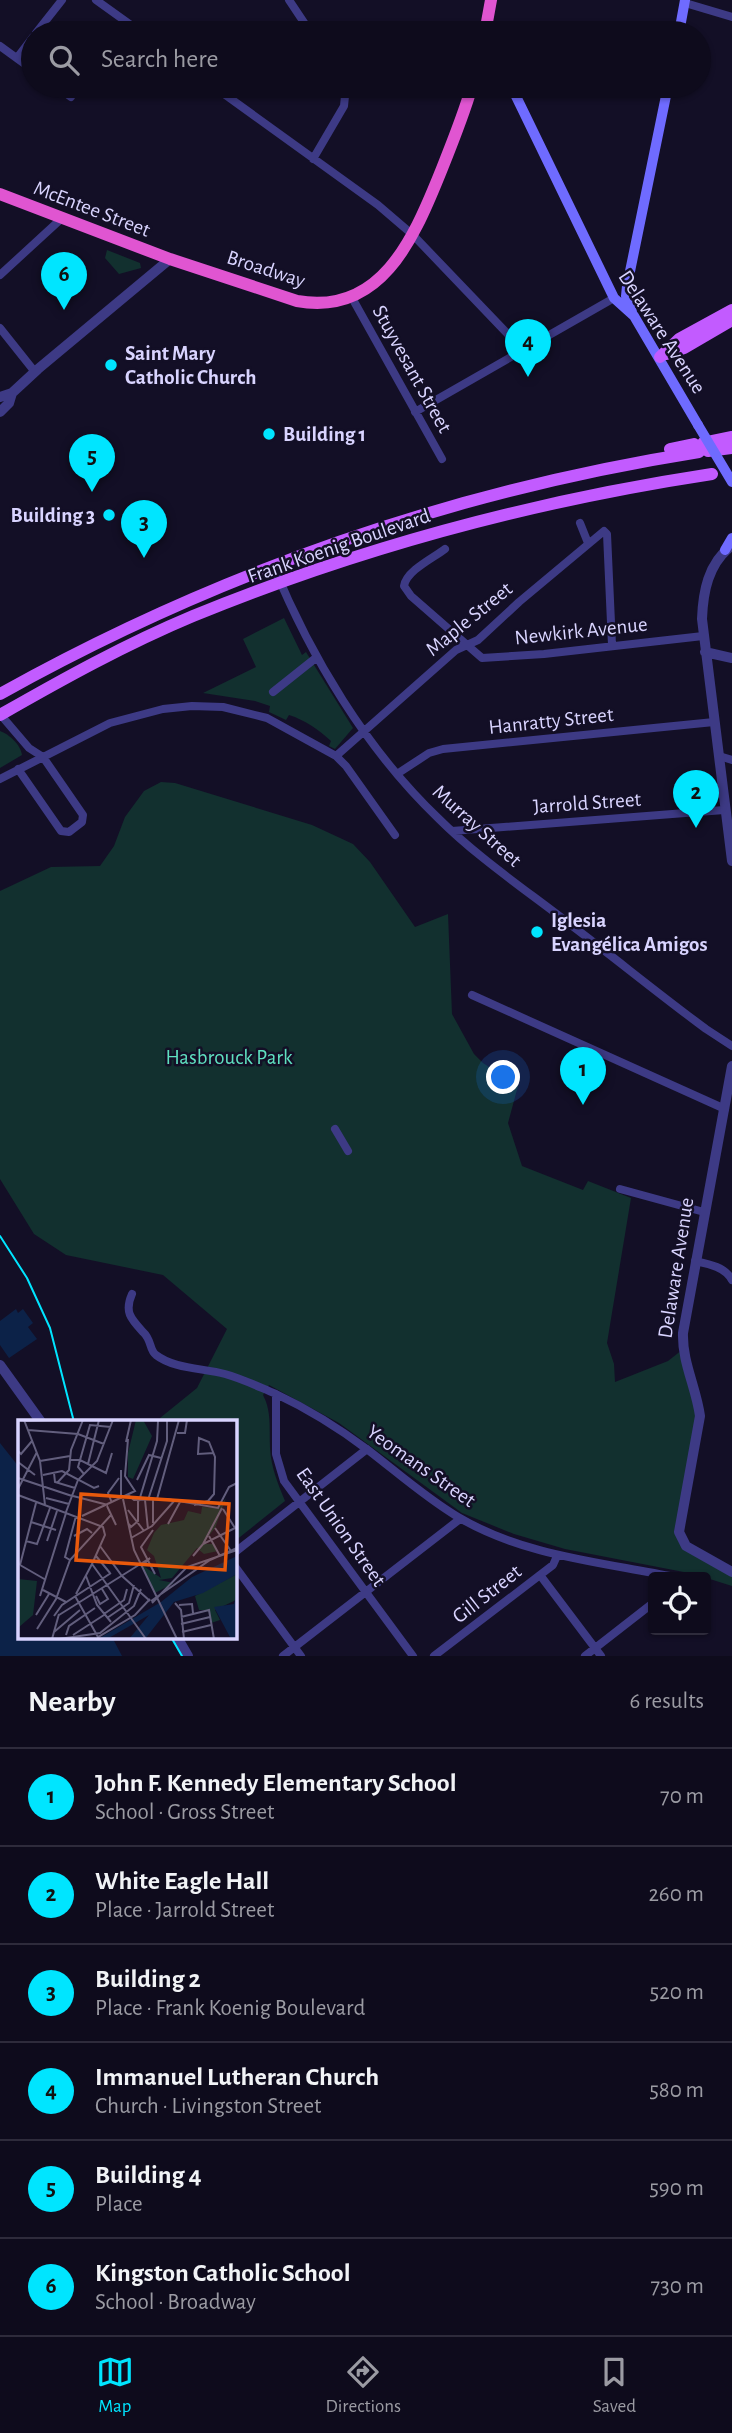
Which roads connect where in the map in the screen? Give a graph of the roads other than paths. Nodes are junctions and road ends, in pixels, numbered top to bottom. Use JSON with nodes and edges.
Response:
{"nodes":[{"id":1,"x":62,"y":0,"type":"edge"},
{"id":2,"x":96,"y":0,"type":"edge"},
{"id":3,"x":289,"y":0,"type":"edge"},
{"id":4,"x":491,"y":0,"type":"edge"},
{"id":5,"x":685,"y":2,"type":"edge"},
{"id":6,"x":732,"y":17,"type":"edge"},
{"id":7,"x":46,"y":21,"type":"edge"},
{"id":8,"x":125,"y":21,"type":"edge"},
{"id":9,"x":303,"y":21,"type":"edge"},
{"id":10,"x":487,"y":21,"type":"edge"},
{"id":11,"x":681,"y":21,"type":"edge"},
{"id":12,"x":0,"y":46,"type":"edge"},
{"id":13,"x":21,"y":53,"type":"edge"},
{"id":14,"x":17,"y":58,"type":"junction"},
{"id":15,"x":21,"y":61,"type":"edge"},
{"id":16,"x":229,"y":98,"type":"edge"},
{"id":17,"x":345,"y":98,"type":"edge"},
{"id":18,"x":468,"y":98,"type":"edge"},
{"id":19,"x":517,"y":98,"type":"edge"},
{"id":20,"x":666,"y":98,"type":"edge"},
{"id":21,"x":313,"y":159,"type":"junction"},
{"id":22,"x":0,"y":194,"type":"edge"},
{"id":23,"x":61,"y":219,"type":"junction"},
{"id":24,"x":413,"y":235,"type":"junction"},
{"id":25,"x":170,"y":259,"type":"junction"},
{"id":26,"x":0,"y":275,"type":"edge"},
{"id":27,"x":351,"y":296,"type":"junction"},
{"id":28,"x":614,"y":298,"type":"junction"},
{"id":29,"x":732,"y":310,"type":"edge"},
{"id":30,"x":634,"y":316,"type":"junction"},
{"id":31,"x":732,"y":320,"type":"edge"},
{"id":32,"x":0,"y":328,"type":"edge"},
{"id":33,"x":523,"y":350,"type":"junction"},
{"id":34,"x":660,"y":357,"type":"junction"},
{"id":35,"x":34,"y":372,"type":"junction"},
{"id":36,"x":12,"y":393,"type":"junction"},
{"id":37,"x":0,"y":397,"type":"edge"},
{"id":38,"x":0,"y":412,"type":"edge"},
{"id":39,"x":415,"y":412,"type":"junction"},
{"id":40,"x":732,"y":437,"type":"edge"},
{"id":41,"x":701,"y":448,"type":"junction"},
{"id":42,"x":732,"y":448,"type":"edge"},
{"id":43,"x":442,"y":460,"type":"dead end"},
{"id":44,"x":720,"y":475,"type":"edge"},
{"id":45,"x":580,"y":523,"type":"dead end"},
{"id":46,"x":732,"y":538,"type":"edge"},
{"id":47,"x":588,"y":543,"type":"junction"},
{"id":48,"x":729,"y":548,"type":"edge"},
{"id":49,"x":445,"y":549,"type":"dead end"},
{"id":50,"x":273,"y":565,"type":"junction"},
{"id":51,"x":281,"y":583,"type":"junction"},
{"id":52,"x":703,"y":636,"type":"junction"},
{"id":53,"x":612,"y":645,"type":"junction"},
{"id":54,"x":466,"y":646,"type":"junction"},
{"id":55,"x":705,"y":652,"type":"junction"},
{"id":56,"x":317,"y":657,"type":"junction"},
{"id":57,"x":732,"y":658,"type":"edge"},
{"id":58,"x":273,"y":692,"type":"dead end"},
{"id":59,"x":0,"y":694,"type":"edge"},
{"id":60,"x":0,"y":715,"type":"edge"},
{"id":61,"x":714,"y":722,"type":"junction"},
{"id":62,"x":365,"y":731,"type":"junction"},
{"id":63,"x":336,"y":756,"type":"junction"},
{"id":64,"x":43,"y":757,"type":"junction"},
{"id":65,"x":719,"y":757,"type":"junction"},
{"id":66,"x":732,"y":760,"type":"edge"},
{"id":67,"x":18,"y":769,"type":"junction"},
{"id":68,"x":397,"y":774,"type":"junction"},
{"id":69,"x":0,"y":779,"type":"edge"},
{"id":70,"x":724,"y":810,"type":"junction"},
{"id":71,"x":452,"y":831,"type":"junction"},
{"id":72,"x":395,"y":835,"type":"dead end"},
{"id":73,"x":731,"y":855,"type":"edge"},
{"id":74,"x":471,"y":995,"type":"dead end"},
{"id":75,"x":732,"y":1046,"type":"edge"},
{"id":76,"x":732,"y":1066,"type":"edge"},
{"id":77,"x":724,"y":1109,"type":"junction"},
{"id":78,"x":335,"y":1129,"type":"dead end"},
{"id":79,"x":348,"y":1151,"type":"dead end"},
{"id":80,"x":620,"y":1189,"type":"dead end"},
{"id":81,"x":704,"y":1212,"type":"junction"},
{"id":82,"x":695,"y":1261,"type":"junction"},
{"id":83,"x":732,"y":1280,"type":"edge"},
{"id":84,"x":132,"y":1294,"type":"dead end"},
{"id":85,"x":0,"y":1365,"type":"edge"},
{"id":86,"x":276,"y":1394,"type":"junction"},
{"id":87,"x":40,"y":1420,"type":"edge"},
{"id":88,"x":367,"y":1449,"type":"junction"},
{"id":89,"x":298,"y":1502,"type":"junction"},
{"id":90,"x":460,"y":1518,"type":"junction"},
{"id":91,"x":236,"y":1551,"type":"edge"},
{"id":92,"x":557,"y":1556,"type":"junction"},
{"id":93,"x":236,"y":1568,"type":"edge"},
{"id":94,"x":648,"y":1572,"type":"edge"},
{"id":95,"x":732,"y":1572,"type":"edge"},
{"id":96,"x":540,"y":1575,"type":"junction"},
{"id":97,"x":365,"y":1592,"type":"junction"},
{"id":98,"x":648,"y":1607,"type":"edge"},
{"id":99,"x":178,"y":1638,"type":"edge"},
{"id":100,"x":294,"y":1647,"type":"junction"},
{"id":101,"x":595,"y":1648,"type":"junction"},
{"id":102,"x":188,"y":1656,"type":"edge"},
{"id":103,"x":283,"y":1656,"type":"edge"},
{"id":104,"x":301,"y":1656,"type":"edge"},
{"id":105,"x":413,"y":1656,"type":"edge"},
{"id":106,"x":434,"y":1656,"type":"edge"},
{"id":107,"x":585,"y":1656,"type":"edge"},
{"id":108,"x":601,"y":1656,"type":"edge"}],
"edges":[{"from":1,"to":7,"type":"street"},
{"from":2,"to":8,"type":"street"},
{"from":3,"to":9,"type":"street"},
{"from":4,"to":10,"type":"highway"},
{"from":5,"to":6,"type":"street"},
{"from":5,"to":11,"type":"main road"},
{"from":12,"to":14,"type":"street"},
{"from":13,"to":14,"type":"street"},
{"from":14,"to":15,"type":"street"},
{"from":16,"to":21,"type":"street"},
{"from":17,"to":21,"type":"street"},
{"from":18,"to":24,"type":"highway","name":"Broadway"},
{"from":19,"to":28,"type":"main road","name":"Delaware Avenue"},
{"from":20,"to":30,"type":"main road"},
{"from":21,"to":24,"type":"street"},
{"from":22,"to":23,"type":"highway","name":"McEntee Street"},
{"from":23,"to":25,"type":"highway","name":"McEntee Street"},
{"from":23,"to":26,"type":"street"},
{"from":24,"to":27,"type":"highway","name":"Broadway"},
{"from":24,"to":33,"type":"street"},
{"from":25,"to":27,"type":"highway","name":"Broadway"},
{"from":25,"to":35,"type":"street"},
{"from":27,"to":39,"type":"street","name":"Stuyvesant Street"},
{"from":28,"to":30,"type":"main road","name":"Delaware Avenue"},
{"from":28,"to":33,"type":"street"},
{"from":29,"to":34,"type":"main road"},
{"from":30,"to":34,"type":"main road","name":"Delaware Avenue"},
{"from":31,"to":34,"type":"main road"},
{"from":32,"to":35,"type":"street"},
{"from":33,"to":39,"type":"street"},
{"from":34,"to":44,"type":"main road","name":"Delaware Avenue","bridge":true},
{"from":35,"to":36,"type":"street"},
{"from":36,"to":37,"type":"street"},
{"from":36,"to":38,"type":"street"},
{"from":39,"to":43,"type":"street","name":"Stuyvesant Street"},
{"from":40,"to":41,"type":"main road"},
{"from":41,"to":42,"type":"main road","name":"Frank Koenig Boulevard"},
{"from":41,"to":50,"type":"main road","name":"Frank Koenig Boulevard"},
{"from":44,"to":51,"type":"main road","name":"Frank Koenig Boulevard"},
{"from":45,"to":47,"type":"street"},
{"from":46,"to":48,"type":"main road"},
{"from":47,"to":53,"type":"street","name":"Maple Street"},
{"from":47,"to":54,"type":"street","name":"Maple Street"},
{"from":48,"to":52,"type":"street"},
{"from":49,"to":54,"type":"street"},
{"from":50,"to":51,"type":"street","name":"Murray Street"},
{"from":50,"to":59,"type":"main road","name":"Frank Koenig Boulevard"},
{"from":51,"to":56,"type":"street","name":"Murray Street"},
{"from":51,"to":60,"type":"main road","name":"Frank Koenig Boulevard"},
{"from":52,"to":53,"type":"street","name":"Newkirk Avenue"},
{"from":52,"to":55,"type":"street"},
{"from":53,"to":54,"type":"street","name":"Newkirk Avenue"},
{"from":54,"to":62,"type":"street","name":"Maple Street"},
{"from":55,"to":57,"type":"street"},
{"from":55,"to":61,"type":"street"},
{"from":56,"to":58,"type":"street"},
{"from":56,"to":62,"type":"street","name":"Murray Street"},
{"from":60,"to":64,"type":"street"},
{"from":61,"to":65,"type":"street"},
{"from":61,"to":68,"type":"street","name":"Hanratty Street"},
{"from":62,"to":63,"type":"street","name":"Maple Street"},
{"from":62,"to":68,"type":"street","name":"Murray Street"},
{"from":63,"to":64,"type":"street"},
{"from":63,"to":72,"type":"street"},
{"from":64,"to":67,"type":"street"},
{"from":64,"to":67,"type":"street"},
{"from":65,"to":66,"type":"street"},
{"from":65,"to":70,"type":"street"},
{"from":67,"to":69,"type":"street"},
{"from":68,"to":71,"type":"street","name":"Murray Street"},
{"from":70,"to":71,"type":"street","name":"Jarrold Street"},
{"from":70,"to":73,"type":"street"},
{"from":71,"to":75,"type":"street","name":"Murray Street"},
{"from":74,"to":77,"type":"street"},
{"from":76,"to":77,"type":"street","name":"Delaware Avenue"},
{"from":77,"to":81,"type":"street","name":"Delaware Avenue"},
{"from":78,"to":79,"type":"street"},
{"from":80,"to":81,"type":"street"},
{"from":81,"to":82,"type":"street","name":"Delaware Avenue"},
{"from":82,"to":83,"type":"street"},
{"from":82,"to":95,"type":"street","name":"Delaware Avenue"},
{"from":84,"to":86,"type":"street"},
{"from":85,"to":87,"type":"street"},
{"from":86,"to":88,"type":"street","name":"Yeomans Street"},
{"from":86,"to":89,"type":"street","name":"East Union Street"},
{"from":88,"to":89,"type":"street"},
{"from":88,"to":90,"type":"street","name":"Yeomans Street"},
{"from":89,"to":91,"type":"street"},
{"from":89,"to":97,"type":"street","name":"East Union Street"},
{"from":90,"to":92,"type":"street","name":"Yeomans Street"},
{"from":90,"to":97,"type":"street"},
{"from":92,"to":94,"type":"street","name":"Yeomans Street"},
{"from":92,"to":96,"type":"street","name":"Gill Street"},
{"from":93,"to":100,"type":"street"},
{"from":96,"to":101,"type":"street"},
{"from":96,"to":106,"type":"street","name":"Gill Street"},
{"from":97,"to":100,"type":"street"},
{"from":97,"to":105,"type":"street","name":"East Union Street"},
{"from":98,"to":101,"type":"street"},
{"from":99,"to":102,"type":"street"},
{"from":100,"to":103,"type":"street"},
{"from":100,"to":104,"type":"street"},
{"from":101,"to":107,"type":"street"},
{"from":101,"to":108,"type":"street"}]}
